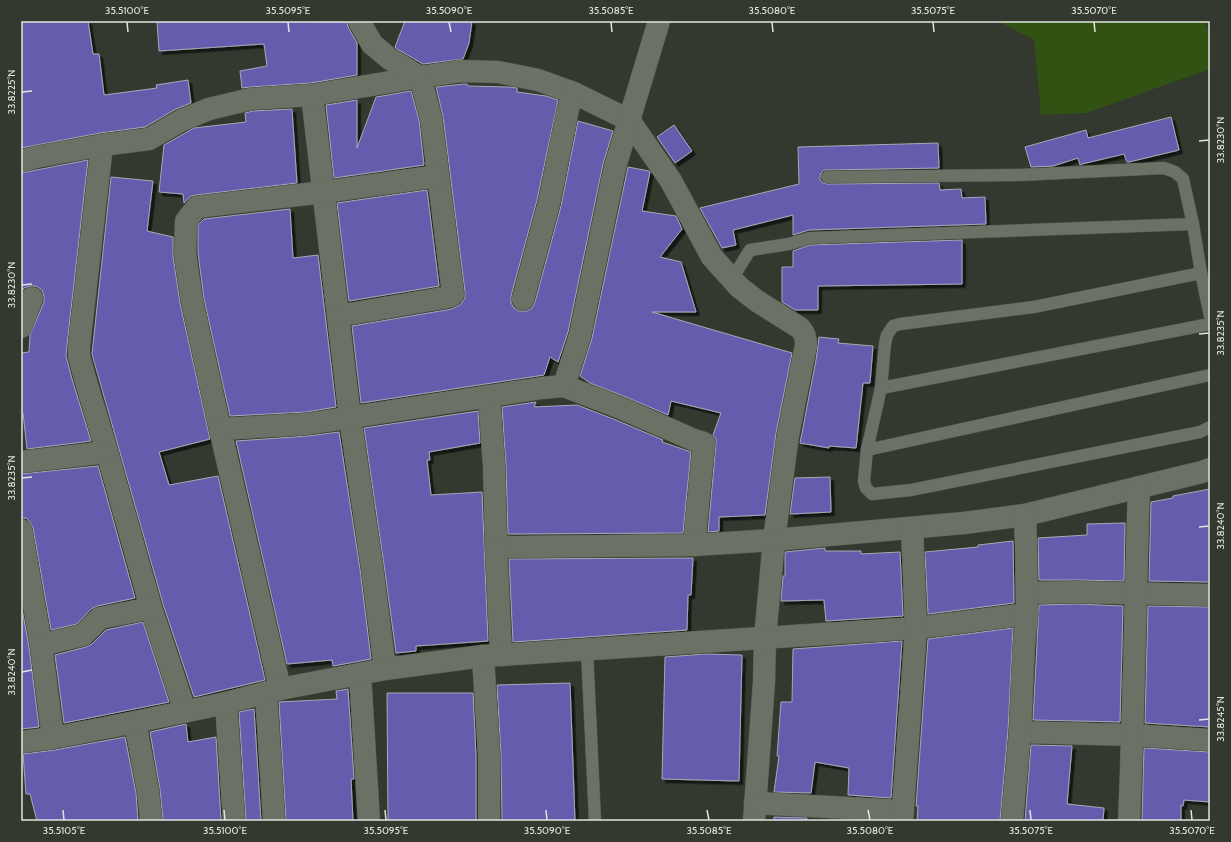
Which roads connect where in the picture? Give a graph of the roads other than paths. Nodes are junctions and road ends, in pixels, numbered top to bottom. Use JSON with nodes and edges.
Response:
{"nodes":[{"id":1,"x":359,"y":21,"type":"edge"},
{"id":2,"x":659,"y":21,"type":"edge"},
{"id":3,"x":420,"y":76,"type":"junction"},
{"id":4,"x":574,"y":94,"type":"junction"},
{"id":5,"x":312,"y":95,"type":"junction"},
{"id":6,"x":629,"y":120,"type":"junction"},
{"id":7,"x":102,"y":145,"type":"junction"},
{"id":8,"x":21,"y":161,"type":"edge"},
{"id":9,"x":438,"y":176,"type":"junction"},
{"id":10,"x":826,"y":177,"type":"dead end"},
{"id":11,"x":324,"y":192,"type":"junction"},
{"id":12,"x":1193,"y":224,"type":"junction"},
{"id":13,"x":1201,"y":273,"type":"junction"},
{"id":14,"x":732,"y":279,"type":"junction"},
{"id":15,"x":32,"y":298,"type":"dead end"},
{"id":16,"x":523,"y":300,"type":"dead end"},
{"id":17,"x":338,"y":316,"type":"junction"},
{"id":18,"x":1210,"y":316,"type":"edge"},
{"id":19,"x":1210,"y":324,"type":"edge"},
{"id":20,"x":21,"y":327,"type":"edge"},
{"id":21,"x":1210,"y":375,"type":"edge"},
{"id":22,"x":564,"y":386,"type":"junction"},
{"id":23,"x":881,"y":388,"type":"junction"},
{"id":24,"x":490,"y":396,"type":"junction"},
{"id":25,"x":350,"y":418,"type":"junction"},
{"id":26,"x":1210,"y":426,"type":"edge"},
{"id":27,"x":220,"y":429,"type":"junction"},
{"id":28,"x":867,"y":450,"type":"junction"},
{"id":29,"x":107,"y":452,"type":"junction"},
{"id":30,"x":21,"y":460,"type":"edge"},
{"id":31,"x":1210,"y":469,"type":"edge"},
{"id":32,"x":1139,"y":487,"type":"junction"},
{"id":33,"x":1025,"y":515,"type":"junction"},
{"id":34,"x":912,"y":528,"type":"junction"},
{"id":35,"x":21,"y":530,"type":"edge"},
{"id":36,"x":774,"y":540,"type":"junction"},
{"id":37,"x":694,"y":545,"type":"junction"},
{"id":38,"x":496,"y":547,"type":"junction"},
{"id":39,"x":1027,"y":593,"type":"junction"},
{"id":40,"x":1135,"y":594,"type":"junction"},
{"id":41,"x":1210,"y":595,"type":"edge"},
{"id":42,"x":151,"y":608,"type":"junction"},
{"id":43,"x":1027,"y":614,"type":"junction"},
{"id":44,"x":916,"y":628,"type":"junction"},
{"id":45,"x":766,"y":638,"type":"junction"},
{"id":46,"x":41,"y":645,"type":"junction"},
{"id":47,"x":587,"y":650,"type":"junction"},
{"id":48,"x":492,"y":655,"type":"junction"},
{"id":49,"x":385,"y":669,"type":"junction"},
{"id":50,"x":360,"y":674,"type":"junction"},
{"id":51,"x":273,"y":691,"type":"junction"},
{"id":52,"x":226,"y":702,"type":"junction"},
{"id":53,"x":185,"y":711,"type":"junction"},
{"id":54,"x":135,"y":722,"type":"junction"},
{"id":55,"x":1020,"y":732,"type":"junction"},
{"id":56,"x":1133,"y":735,"type":"junction"},
{"id":57,"x":53,"y":738,"type":"junction"},
{"id":58,"x":1210,"y":740,"type":"edge"},
{"id":59,"x":21,"y":742,"type":"edge"},
{"id":60,"x":754,"y":812,"type":"edge"},
{"id":61,"x":902,"y":816,"type":"edge"},
{"id":62,"x":151,"y":821,"type":"edge"},
{"id":63,"x":234,"y":821,"type":"edge"},
{"id":64,"x":274,"y":821,"type":"edge"},
{"id":65,"x":369,"y":821,"type":"edge"},
{"id":66,"x":489,"y":821,"type":"edge"},
{"id":67,"x":595,"y":821,"type":"edge"},
{"id":68,"x":1012,"y":821,"type":"edge"},
{"id":69,"x":1129,"y":821,"type":"edge"}],
"edges":[{"from":1,"to":3,"type":"street"},
{"from":2,"to":6,"type":"street"},
{"from":3,"to":4,"type":"street"},
{"from":3,"to":5,"type":"street"},
{"from":3,"to":9,"type":"street"},
{"from":4,"to":6,"type":"street"},
{"from":4,"to":16,"type":"street"},
{"from":5,"to":7,"type":"street"},
{"from":5,"to":11,"type":"street"},
{"from":6,"to":14,"type":"street"},
{"from":6,"to":22,"type":"street"},
{"from":7,"to":8,"type":"street"},
{"from":7,"to":29,"type":"street"},
{"from":9,"to":11,"type":"street"},
{"from":9,"to":17,"type":"street"},
{"from":10,"to":12,"type":"lane"},
{"from":11,"to":17,"type":"street"},
{"from":11,"to":27,"type":"street"},
{"from":12,"to":13,"type":"lane"},
{"from":12,"to":14,"type":"lane"},
{"from":13,"to":18,"type":"lane"},
{"from":13,"to":23,"type":"lane"},
{"from":14,"to":36,"type":"street"},
{"from":15,"to":20,"type":"street"},
{"from":17,"to":25,"type":"street"},
{"from":19,"to":23,"type":"lane"},
{"from":21,"to":28,"type":"lane"},
{"from":22,"to":24,"type":"street"},
{"from":22,"to":37,"type":"street"},
{"from":23,"to":28,"type":"lane"},
{"from":24,"to":25,"type":"street"},
{"from":24,"to":38,"type":"street"},
{"from":25,"to":27,"type":"street"},
{"from":25,"to":49,"type":"street"},
{"from":26,"to":28,"type":"lane"},
{"from":27,"to":51,"type":"street"},
{"from":29,"to":30,"type":"street"},
{"from":29,"to":42,"type":"street"},
{"from":31,"to":32,"type":"street"},
{"from":32,"to":33,"type":"street"},
{"from":32,"to":40,"type":"street"},
{"from":33,"to":34,"type":"street"},
{"from":33,"to":39,"type":"street"},
{"from":34,"to":36,"type":"street"},
{"from":34,"to":44,"type":"street"},
{"from":35,"to":46,"type":"street"},
{"from":36,"to":37,"type":"street"},
{"from":36,"to":45,"type":"street"},
{"from":37,"to":38,"type":"street"},
{"from":38,"to":48,"type":"street"},
{"from":39,"to":40,"type":"street"},
{"from":39,"to":43,"type":"street"},
{"from":40,"to":41,"type":"street"},
{"from":40,"to":56,"type":"street"},
{"from":42,"to":46,"type":"street"},
{"from":42,"to":53,"type":"street"},
{"from":43,"to":44,"type":"street"},
{"from":43,"to":55,"type":"street"},
{"from":44,"to":45,"type":"street"},
{"from":44,"to":61,"type":"street"},
{"from":45,"to":47,"type":"street"},
{"from":45,"to":60,"type":"street"},
{"from":46,"to":57,"type":"street"},
{"from":47,"to":48,"type":"street"},
{"from":47,"to":67,"type":"lane"},
{"from":48,"to":49,"type":"street"},
{"from":48,"to":66,"type":"street"},
{"from":49,"to":50,"type":"street"},
{"from":50,"to":51,"type":"street"},
{"from":50,"to":65,"type":"street"},
{"from":51,"to":52,"type":"street"},
{"from":51,"to":64,"type":"street"},
{"from":52,"to":53,"type":"street"},
{"from":52,"to":63,"type":"street"},
{"from":53,"to":54,"type":"street"},
{"from":54,"to":57,"type":"street"},
{"from":54,"to":62,"type":"street"},
{"from":55,"to":56,"type":"street"},
{"from":55,"to":68,"type":"street"},
{"from":56,"to":58,"type":"street"},
{"from":56,"to":69,"type":"street"},
{"from":57,"to":59,"type":"street"},
{"from":60,"to":61,"type":"street"}]}
